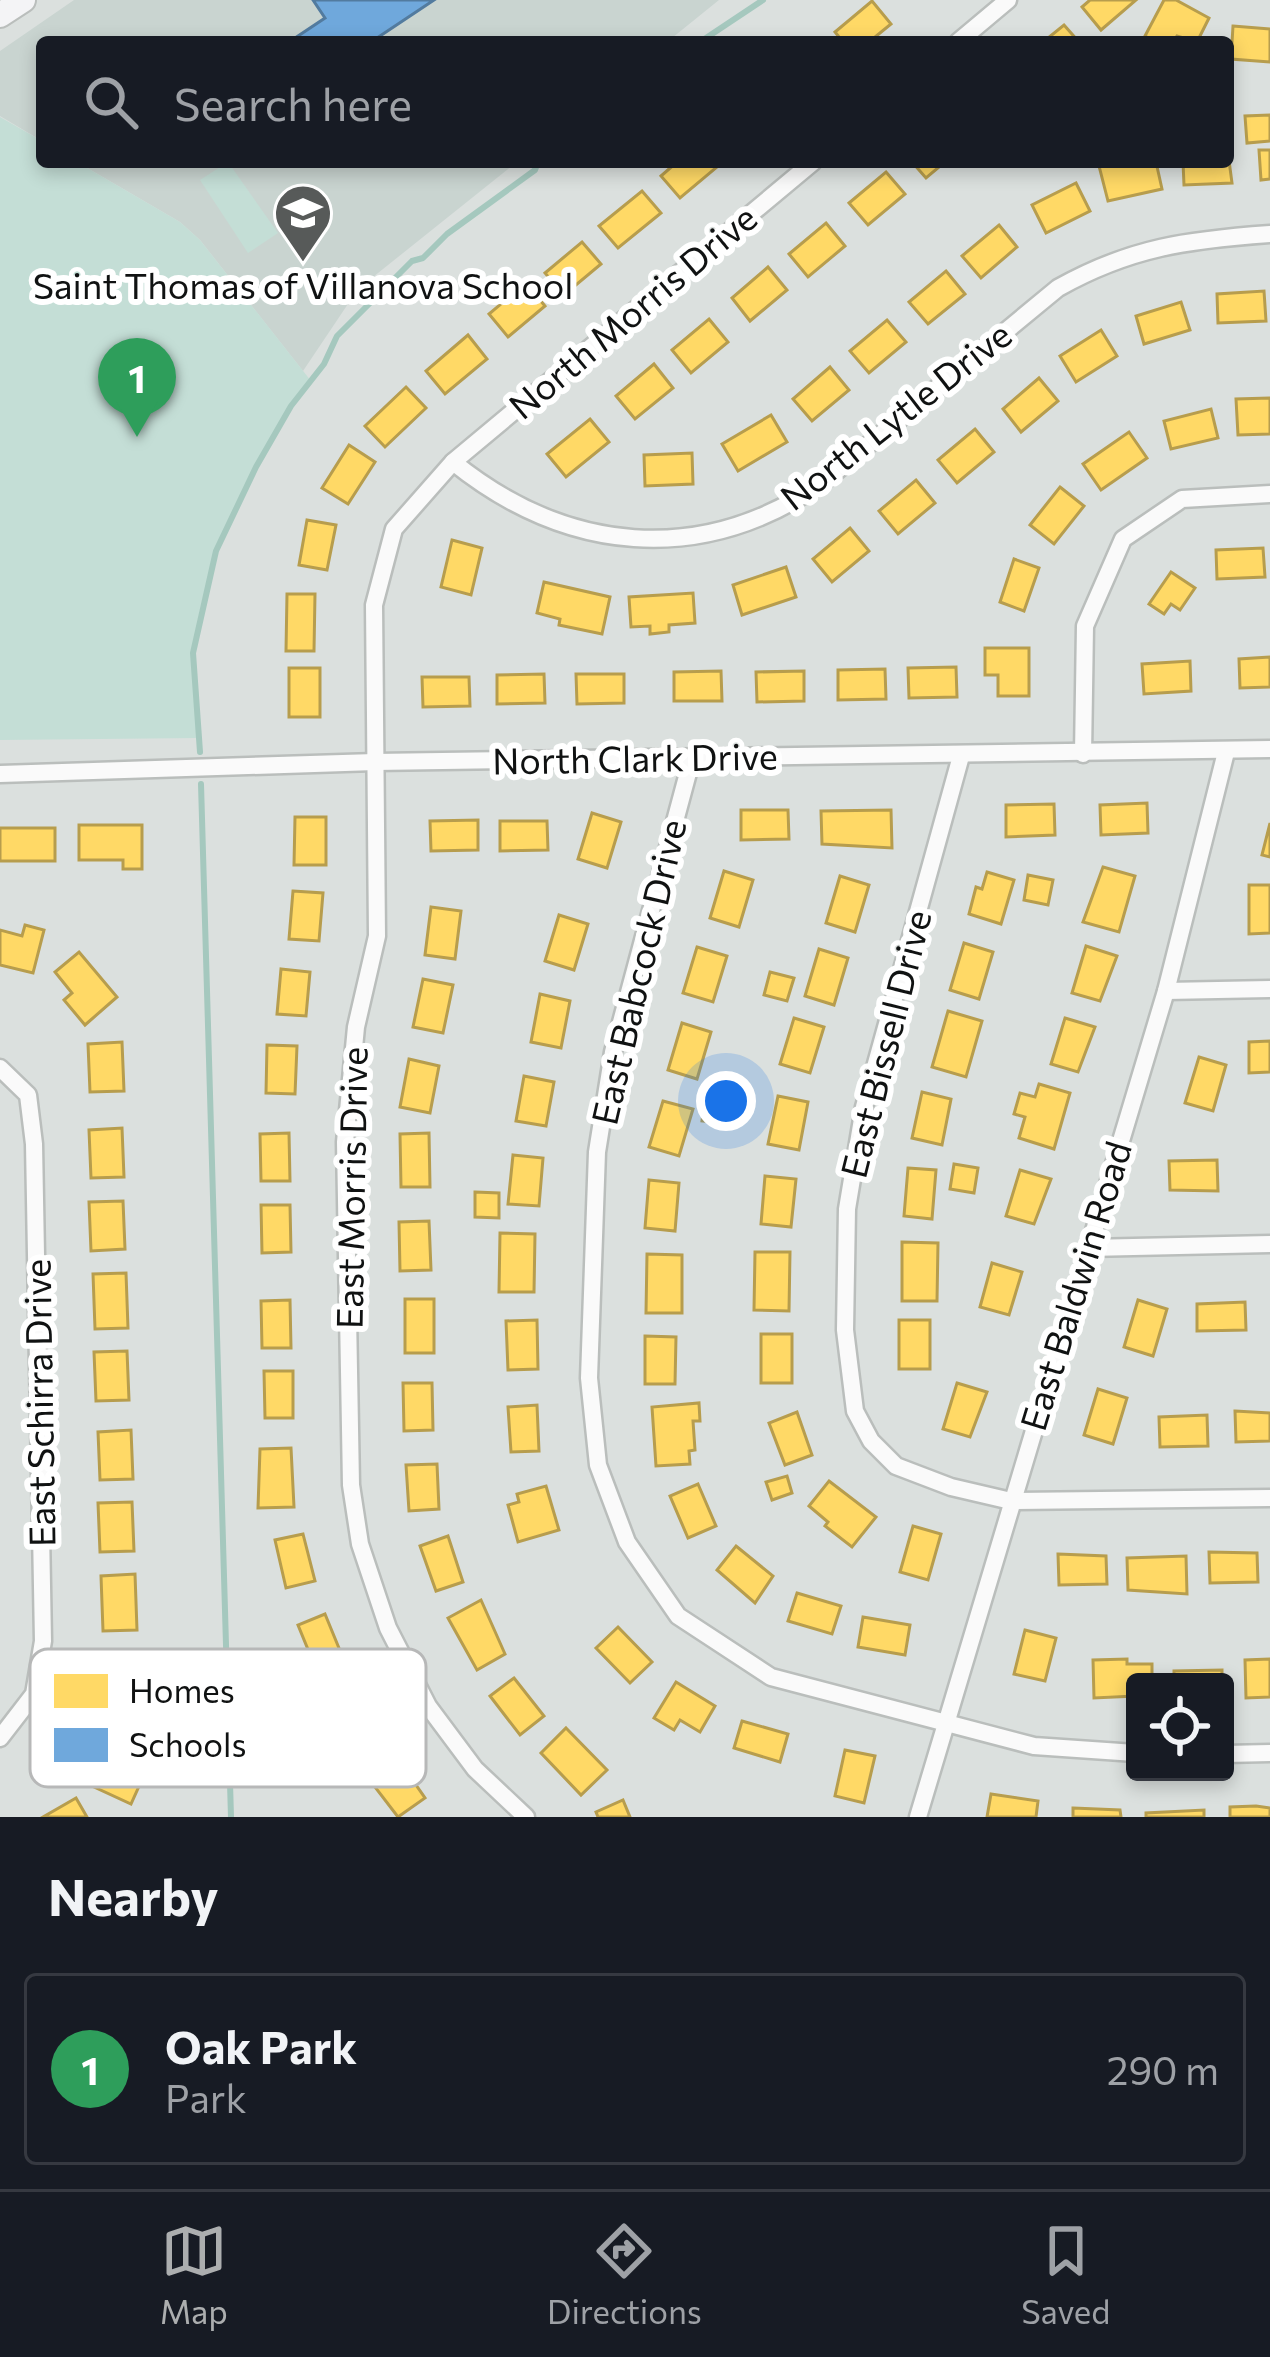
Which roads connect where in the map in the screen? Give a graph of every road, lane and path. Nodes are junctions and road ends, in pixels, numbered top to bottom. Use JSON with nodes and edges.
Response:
{"nodes":[{"id":1,"x":23,"y":0,"type":"edge"},
{"id":2,"x":1008,"y":0,"type":"edge"},
{"id":3,"x":0,"y":15,"type":"edge"},
{"id":4,"x":965,"y":36,"type":"edge"},
{"id":5,"x":806,"y":168,"type":"edge"},
{"id":6,"x":1270,"y":234,"type":"edge"},
{"id":7,"x":453,"y":462,"type":"junction"},
{"id":8,"x":1270,"y":494,"type":"edge"},
{"id":9,"x":1270,"y":749,"type":"edge"},
{"id":10,"x":1226,"y":752,"type":"junction"},
{"id":11,"x":1084,"y":754,"type":"junction"},
{"id":12,"x":961,"y":756,"type":"junction"},
{"id":13,"x":692,"y":758,"type":"junction"},
{"id":14,"x":375,"y":761,"type":"junction"},
{"id":15,"x":0,"y":774,"type":"edge"},
{"id":16,"x":1270,"y":989,"type":"edge"},
{"id":17,"x":1166,"y":991,"type":"junction"},
{"id":18,"x":0,"y":1068,"type":"edge"},
{"id":19,"x":1270,"y":1244,"type":"edge"},
{"id":20,"x":1088,"y":1248,"type":"junction"},
{"id":21,"x":1270,"y":1498,"type":"edge"},
{"id":22,"x":1011,"y":1501,"type":"junction"},
{"id":23,"x":42,"y":1649,"type":"edge"},
{"id":24,"x":399,"y":1649,"type":"edge"},
{"id":25,"x":30,"y":1699,"type":"edge"},
{"id":26,"x":426,"y":1702,"type":"edge"},
{"id":27,"x":945,"y":1722,"type":"junction"},
{"id":28,"x":0,"y":1738,"type":"edge"},
{"id":29,"x":1126,"y":1752,"type":"edge"},
{"id":30,"x":1270,"y":1753,"type":"edge"},
{"id":31,"x":1234,"y":1754,"type":"edge"},
{"id":32,"x":526,"y":1817,"type":"edge"},
{"id":33,"x":918,"y":1817,"type":"edge"}],
"edges":[{"from":1,"to":3,"type":"street"},
{"from":2,"to":4,"type":"street"},
{"from":5,"to":7,"type":"street","name":"North Morris Drive"},
{"from":6,"to":7,"type":"street","name":"North Lytle Drive"},
{"from":7,"to":14,"type":"street","name":"East Morris Drive"},
{"from":8,"to":11,"type":"street"},
{"from":9,"to":10,"type":"street","name":"North Clark Drive"},
{"from":10,"to":11,"type":"street","name":"North Clark Drive"},
{"from":10,"to":17,"type":"street","name":"East Baldwin Road"},
{"from":11,"to":12,"type":"street","name":"North Clark Drive"},
{"from":12,"to":13,"type":"street","name":"North Clark Drive"},
{"from":12,"to":22,"type":"street","name":"East Bissell Drive"},
{"from":13,"to":14,"type":"street","name":"North Clark Drive"},
{"from":13,"to":27,"type":"street","name":"East Babcock Drive"},
{"from":14,"to":15,"type":"street","name":"North Clark Drive"},
{"from":14,"to":24,"type":"street","name":"East Morris Drive"},
{"from":16,"to":17,"type":"street"},
{"from":17,"to":20,"type":"street","name":"East Baldwin Road"},
{"from":18,"to":23,"type":"street","name":"East Schirra Drive"},
{"from":19,"to":20,"type":"street"},
{"from":20,"to":22,"type":"street","name":"East Baldwin Road"},
{"from":21,"to":22,"type":"street"},
{"from":22,"to":27,"type":"street","name":"East Baldwin Road"},
{"from":25,"to":28,"type":"street","name":"East Schirra Drive"},
{"from":26,"to":32,"type":"street","name":"East Morris Drive"},
{"from":27,"to":29,"type":"street","name":"East Babcock Drive"},
{"from":27,"to":33,"type":"street","name":"East Baldwin Road"},
{"from":30,"to":31,"type":"street"}]}
